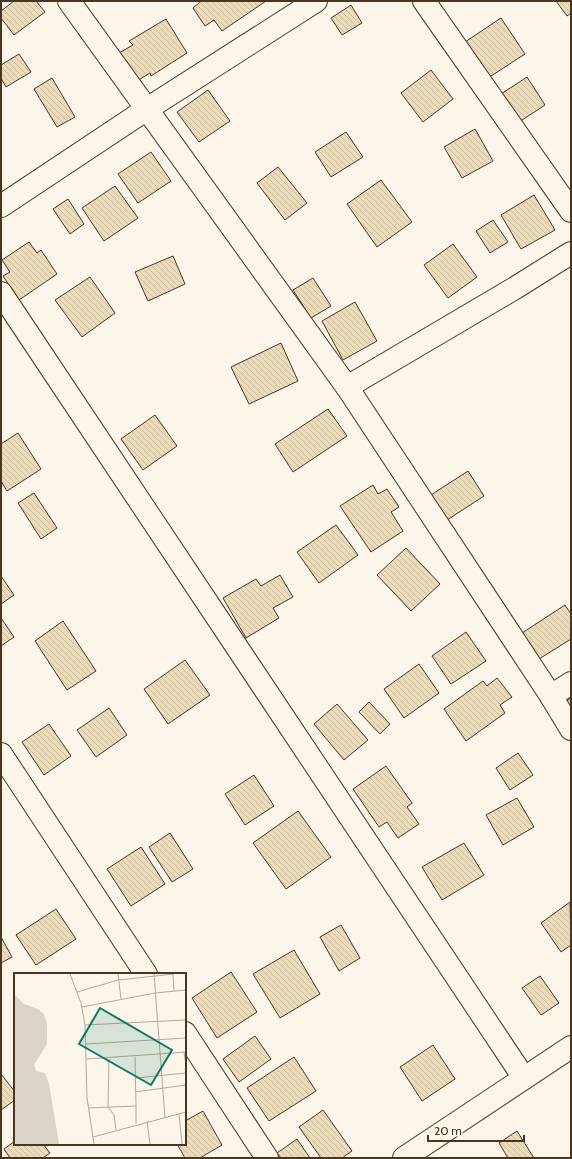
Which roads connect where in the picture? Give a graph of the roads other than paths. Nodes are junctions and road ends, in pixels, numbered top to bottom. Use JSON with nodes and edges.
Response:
{"nodes":[{"id":1,"x":69,"y":1,"type":"edge"},
{"id":2,"x":316,"y":1,"type":"edge"},
{"id":3,"x":424,"y":1,"type":"edge"},
{"id":4,"x":147,"y":109,"type":"junction"},
{"id":5,"x":1,"y":206,"type":"edge"},
{"id":6,"x":571,"y":211,"type":"edge"},
{"id":7,"x":571,"y":253,"type":"edge"},
{"id":8,"x":1,"y":293,"type":"edge"},
{"id":9,"x":347,"y":388,"type":"junction"},
{"id":10,"x":571,"y":683,"type":"edge"},
{"id":11,"x":551,"y":696,"type":"junction"},
{"id":12,"x":571,"y":729,"type":"edge"},
{"id":13,"x":1,"y":754,"type":"edge"},
{"id":14,"x":145,"y":973,"type":"edge"},
{"id":15,"x":186,"y":1035,"type":"edge"},
{"id":16,"x":571,"y":1047,"type":"edge"},
{"id":17,"x":524,"y":1078,"type":"junction"},
{"id":18,"x":267,"y":1158,"type":"edge"},
{"id":19,"x":404,"y":1158,"type":"edge"}],
"edges":[{"from":1,"to":4,"type":"main road"},
{"from":2,"to":4,"type":"main road"},
{"from":3,"to":6,"type":"main road"},
{"from":4,"to":5,"type":"main road"},
{"from":4,"to":9,"type":"main road"},
{"from":7,"to":9,"type":"main road"},
{"from":8,"to":17,"type":"main road"},
{"from":9,"to":11,"type":"main road"},
{"from":10,"to":11,"type":"main road"},
{"from":11,"to":12,"type":"main road"},
{"from":13,"to":14,"type":"main road"},
{"from":15,"to":18,"type":"main road"},
{"from":16,"to":17,"type":"main road"},
{"from":17,"to":19,"type":"main road"}]}
